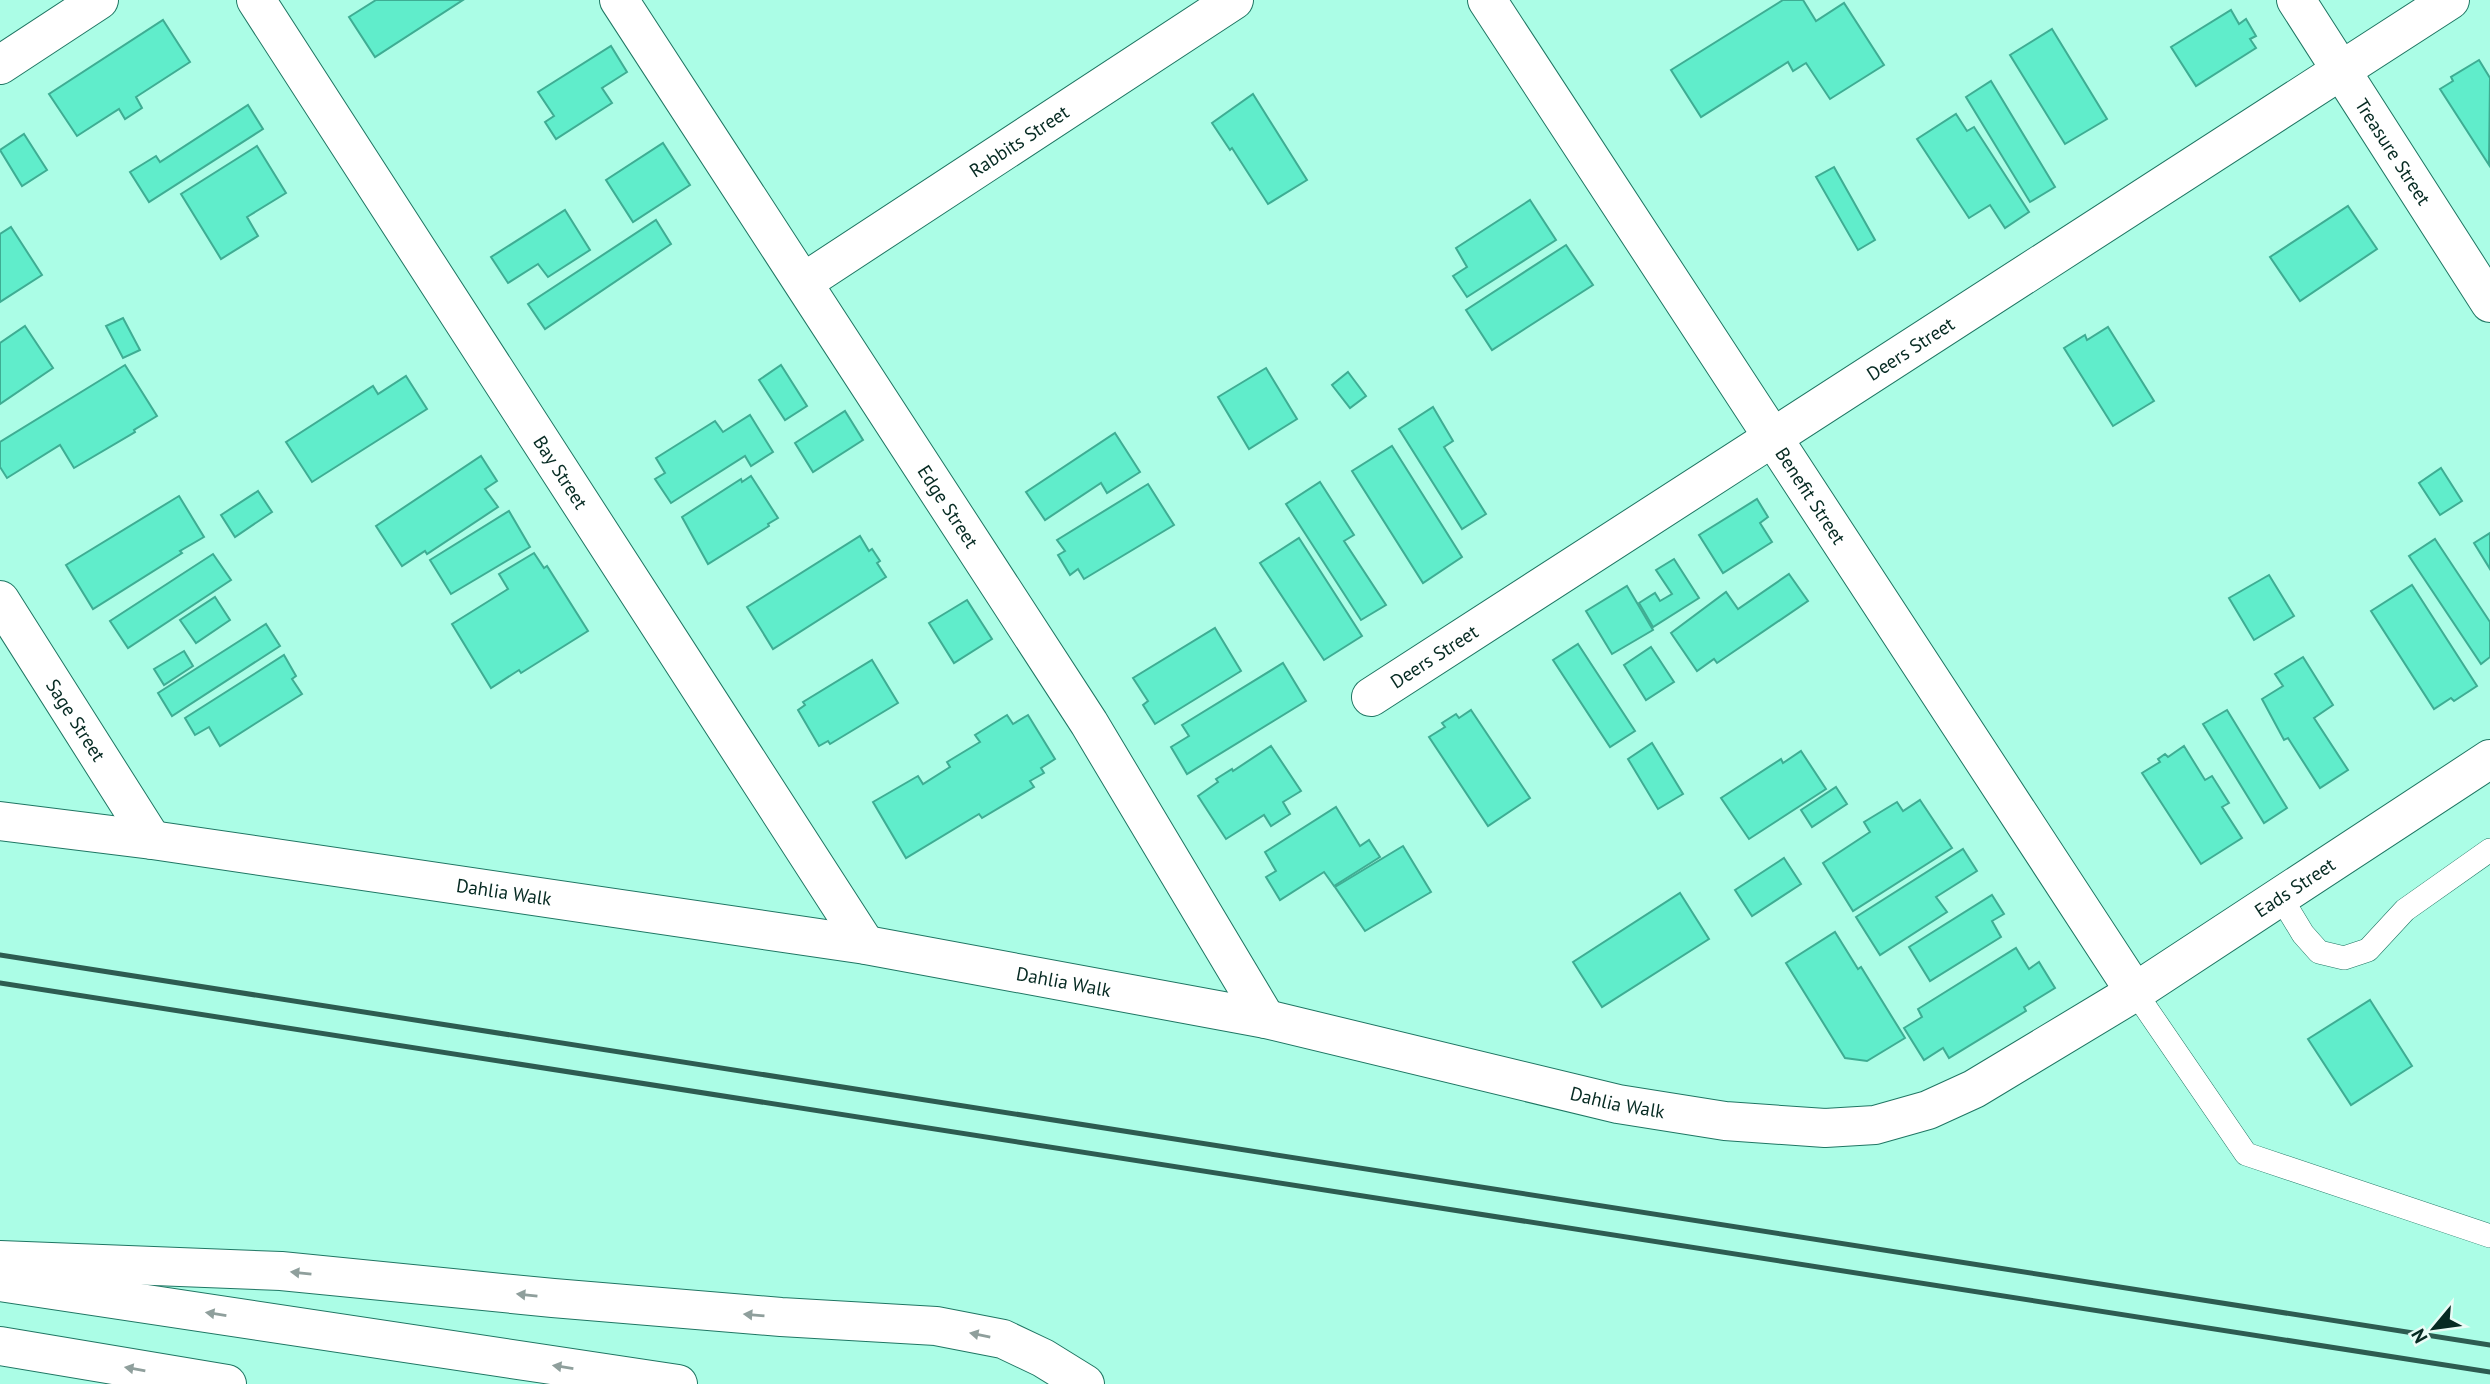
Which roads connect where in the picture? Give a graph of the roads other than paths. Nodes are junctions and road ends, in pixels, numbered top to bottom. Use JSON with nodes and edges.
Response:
{"nodes":[{"id":1,"x":99,"y":0,"type":"edge"},
{"id":2,"x":256,"y":0,"type":"edge"},
{"id":3,"x":620,"y":0,"type":"edge"},
{"id":4,"x":1234,"y":0,"type":"edge"},
{"id":5,"x":1487,"y":0,"type":"edge"},
{"id":6,"x":2296,"y":0,"type":"edge"},
{"id":7,"x":2450,"y":0,"type":"edge"},
{"id":8,"x":0,"y":65,"type":"edge"},
{"id":9,"x":2342,"y":71,"type":"junction"},
{"id":10,"x":804,"y":282,"type":"junction"},
{"id":11,"x":2490,"y":303,"type":"edge"},
{"id":12,"x":1773,"y":437,"type":"junction"},
{"id":13,"x":0,"y":600,"type":"edge"},
{"id":14,"x":1371,"y":697,"type":"dead end"},
{"id":15,"x":2490,"y":759,"type":"edge"},
{"id":16,"x":0,"y":821,"type":"edge"},
{"id":17,"x":152,"y":840,"type":"junction"},
{"id":18,"x":2490,"y":850,"type":"edge"},
{"id":19,"x":2280,"y":896,"type":"junction"},
{"id":20,"x":866,"y":945,"type":"junction"},
{"id":21,"x":2135,"y":992,"type":"junction"},
{"id":22,"x":2097,"y":1015,"type":"joint"},
{"id":23,"x":1266,"y":1019,"type":"junction"},
{"id":24,"x":2490,"y":1236,"type":"edge"},
{"id":25,"x":0,"y":1260,"type":"edge"},
{"id":26,"x":0,"y":1282,"type":"edge"},
{"id":27,"x":0,"y":1346,"type":"edge"},
{"id":28,"x":227,"y":1384,"type":"edge"},
{"id":29,"x":678,"y":1384,"type":"edge"},
{"id":30,"x":1085,"y":1384,"type":"edge"}],
"edges":[{"from":1,"to":8,"type":"main road"},
{"from":2,"to":20,"type":"main road","name":"Bay Street"},
{"from":3,"to":10,"type":"main road","name":"Edge Street"},
{"from":4,"to":10,"type":"main road","name":"Rabbits Street"},
{"from":5,"to":12,"type":"main road","name":"Benefit Street"},
{"from":6,"to":9,"type":"main road","name":"Treasure Street"},
{"from":7,"to":9,"type":"main road","name":"Deers Street"},
{"from":9,"to":11,"type":"main road","name":"Treasure Street"},
{"from":9,"to":12,"type":"main road","name":"Deers Street"},
{"from":10,"to":23,"type":"main road","name":"Edge Street"},
{"from":12,"to":14,"type":"main road","name":"Deers Street"},
{"from":12,"to":21,"type":"main road","name":"Benefit Street"},
{"from":13,"to":17,"type":"main road","name":"Sage Street"},
{"from":15,"to":19,"type":"main road","name":"Eads Street"},
{"from":16,"to":17,"type":"main road","name":"Dahlia Walk"},
{"from":17,"to":20,"type":"main road","name":"Dahlia Walk"},
{"from":18,"to":19,"type":"lane"},
{"from":19,"to":21,"type":"main road","name":"Eads Street"},
{"from":20,"to":23,"type":"main road","name":"Dahlia Walk"},
{"from":21,"to":22,"type":"main road","name":"Eads Street"},
{"from":21,"to":24,"type":"lane"},
{"from":22,"to":23,"type":"main road","name":"Dahlia Walk"},
{"from":30,"to":25,"type":"main road","one_way":true},
{"from":29,"to":26,"type":"main road","one_way":true},
{"from":28,"to":27,"type":"main road","one_way":true}]}
